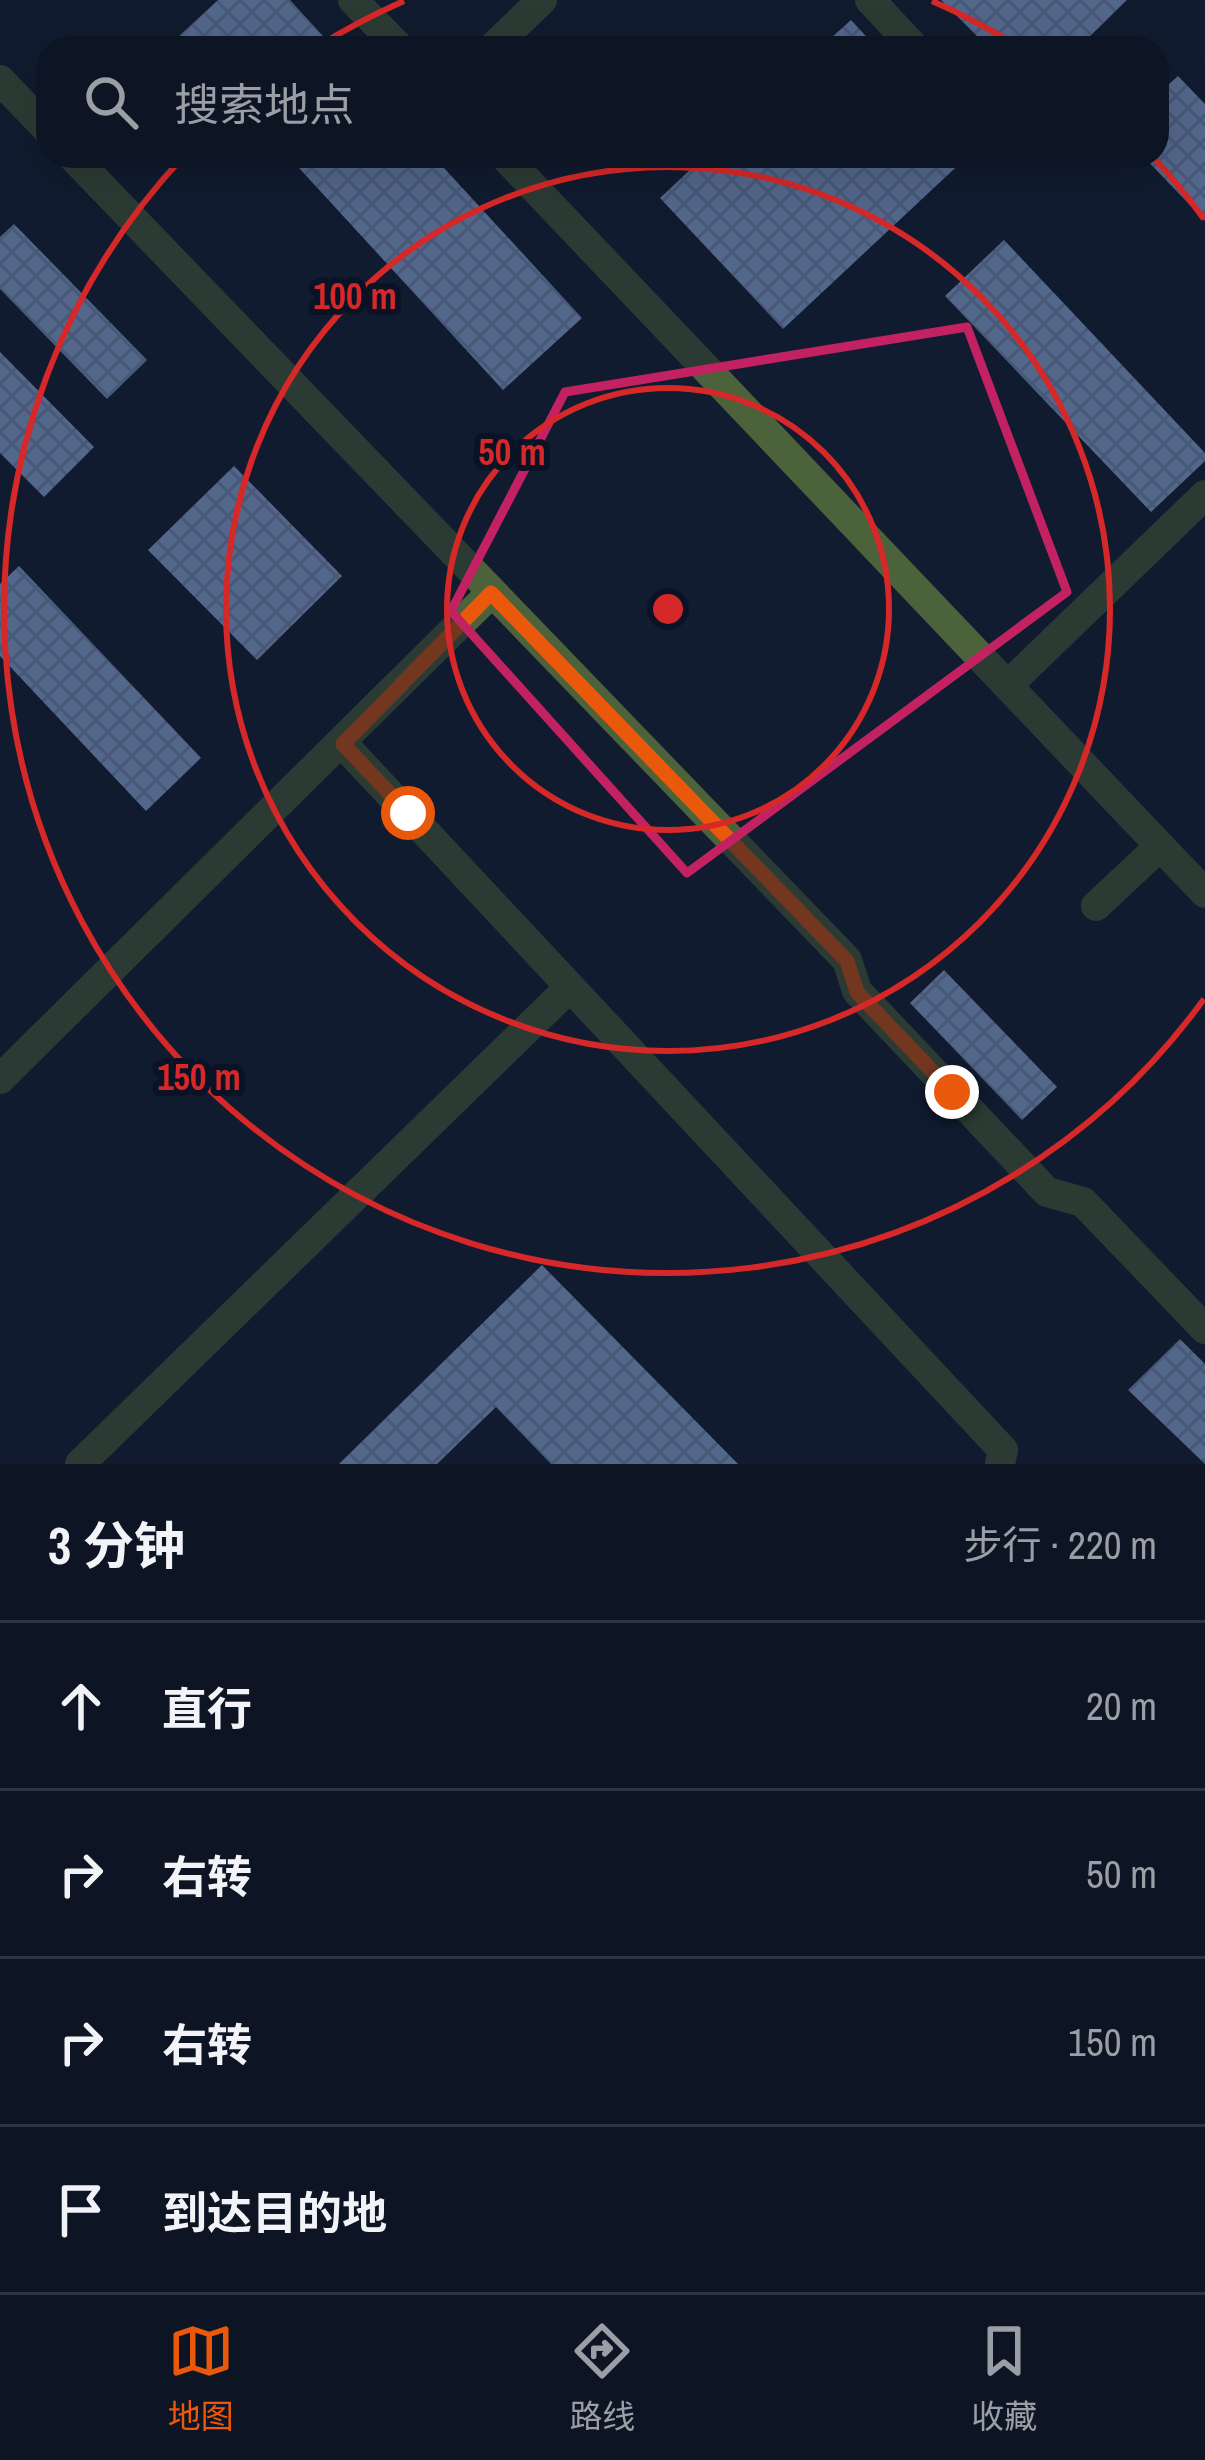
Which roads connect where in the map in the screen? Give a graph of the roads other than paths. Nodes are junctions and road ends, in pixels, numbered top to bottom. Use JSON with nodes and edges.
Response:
{"nodes":[{"id":1,"x":353,"y":0,"type":"edge"},
{"id":2,"x":542,"y":0,"type":"edge"},
{"id":3,"x":870,"y":0,"type":"edge"},
{"id":4,"x":388,"y":36,"type":"edge"},
{"id":5,"x":504,"y":36,"type":"edge"},
{"id":6,"x":904,"y":36,"type":"edge"},
{"id":7,"x":0,"y":80,"type":"edge"},
{"id":8,"x":36,"y":118,"type":"edge"},
{"id":9,"x":84,"y":168,"type":"edge"},
{"id":10,"x":515,"y":168,"type":"edge"},
{"id":11,"x":1205,"y":495,"type":"edge"},
{"id":12,"x":491,"y":593,"type":"junction"},
{"id":13,"x":1008,"y":685,"type":"junction"},
{"id":14,"x":343,"y":744,"type":"junction"},
{"id":15,"x":1160,"y":846,"type":"junction"},
{"id":16,"x":1205,"y":893,"type":"edge"},
{"id":17,"x":1096,"y":906,"type":"dead end"},
{"id":18,"x":570,"y":987,"type":"junction"},
{"id":19,"x":0,"y":1079,"type":"edge"},
{"id":20,"x":1205,"y":1329,"type":"edge"},
{"id":21,"x":80,"y":1464,"type":"edge"},
{"id":22,"x":1000,"y":1464,"type":"edge"}],
"edges":[{"from":1,"to":4,"type":"street"},
{"from":2,"to":5,"type":"street"},
{"from":3,"to":6,"type":"street"},
{"from":7,"to":8,"type":"street"},
{"from":9,"to":12,"type":"street"},
{"from":10,"to":13,"type":"street"},
{"from":11,"to":13,"type":"street"},
{"from":12,"to":14,"type":"street"},
{"from":12,"to":20,"type":"street"},
{"from":13,"to":15,"type":"street"},
{"from":14,"to":18,"type":"street"},
{"from":14,"to":19,"type":"street"},
{"from":15,"to":16,"type":"street"},
{"from":15,"to":17,"type":"street"},
{"from":18,"to":21,"type":"street"},
{"from":18,"to":22,"type":"street"}]}
